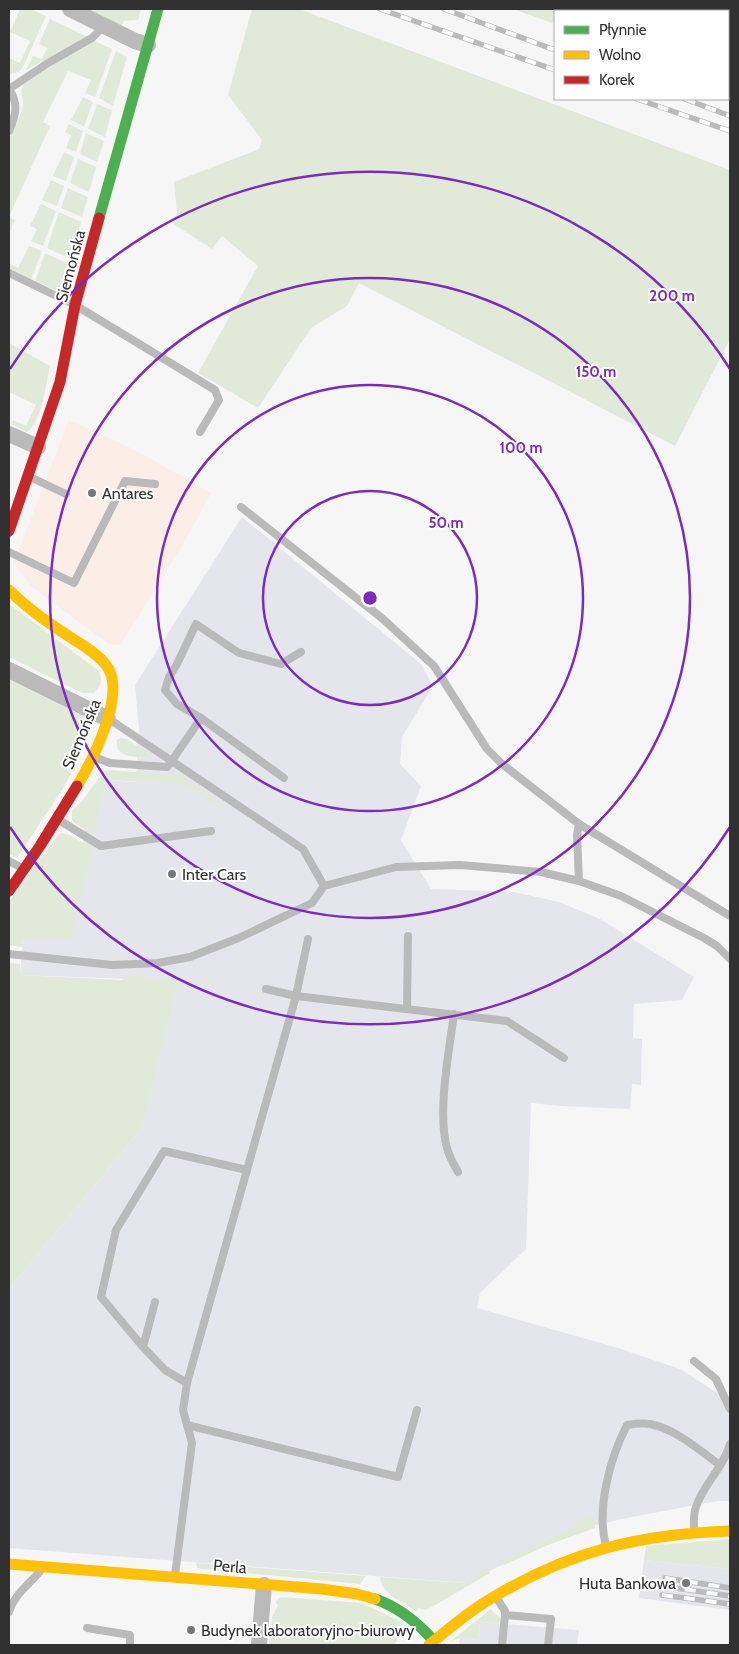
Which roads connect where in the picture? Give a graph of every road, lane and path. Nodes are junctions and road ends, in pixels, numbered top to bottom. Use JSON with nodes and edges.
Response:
{"nodes":[{"id":1,"x":70,"y":9,"type":"edge"},
{"id":2,"x":158,"y":9,"type":"edge"},
{"id":3,"x":104,"y":26,"type":"junction"},
{"id":4,"x":148,"y":45,"type":"junction"},
{"id":5,"x":9,"y":89,"type":"edge"},
{"id":6,"x":9,"y":131,"type":"edge"},
{"id":7,"x":9,"y":272,"type":"edge"},
{"id":8,"x":75,"y":305,"type":"junction"},
{"id":9,"x":200,"y":432,"type":"dead end"},
{"id":10,"x":9,"y":434,"type":"edge"},
{"id":11,"x":38,"y":447,"type":"junction"},
{"id":12,"x":28,"y":476,"type":"junction"},
{"id":13,"x":155,"y":484,"type":"dead end"},
{"id":14,"x":66,"y":494,"type":"dead end"},
{"id":15,"x":13,"y":504,"type":"edge"},
{"id":16,"x":241,"y":507,"type":"dead end"},
{"id":17,"x":9,"y":530,"type":"edge"},
{"id":18,"x":9,"y":552,"type":"edge"},
{"id":19,"x":9,"y":590,"type":"edge"},
{"id":20,"x":301,"y":652,"type":"dead end"},
{"id":21,"x":9,"y":670,"type":"edge"},
{"id":22,"x":201,"y":718,"type":"junction"},
{"id":23,"x":108,"y":719,"type":"junction"},
{"id":24,"x":92,"y":757,"type":"junction"},
{"id":25,"x":171,"y":762,"type":"junction"},
{"id":26,"x":284,"y":778,"type":"dead end"},
{"id":27,"x":57,"y":819,"type":"junction"},
{"id":28,"x":579,"y":824,"type":"junction"},
{"id":29,"x":211,"y":831,"type":"dead end"},
{"id":30,"x":9,"y":861,"type":"edge"},
{"id":31,"x":24,"y":869,"type":"junction"},
{"id":32,"x":579,"y":881,"type":"junction"},
{"id":33,"x":324,"y":886,"type":"junction"},
{"id":34,"x":9,"y":891,"type":"edge"},
{"id":35,"x":730,"y":916,"type":"edge"},
{"id":36,"x":408,"y":936,"type":"dead end"},
{"id":37,"x":308,"y":940,"type":"dead end"},
{"id":38,"x":9,"y":954,"type":"edge"},
{"id":39,"x":730,"y":959,"type":"edge"},
{"id":40,"x":266,"y":989,"type":"dead end"},
{"id":41,"x":296,"y":996,"type":"junction"},
{"id":42,"x":407,"y":1009,"type":"junction"},
{"id":43,"x":454,"y":1014,"type":"junction"},
{"id":44,"x":564,"y":1058,"type":"dead end"},
{"id":45,"x":247,"y":1170,"type":"junction"},
{"id":46,"x":458,"y":1172,"type":"dead end"},
{"id":47,"x":155,"y":1302,"type":"dead end"},
{"id":48,"x":143,"y":1347,"type":"junction"},
{"id":49,"x":694,"y":1361,"type":"dead end"},
{"id":50,"x":188,"y":1383,"type":"junction"},
{"id":51,"x":417,"y":1410,"type":"dead end"},
{"id":52,"x":730,"y":1410,"type":"edge"},
{"id":53,"x":187,"y":1425,"type":"junction"},
{"id":54,"x":730,"y":1444,"type":"edge"},
{"id":55,"x":720,"y":1465,"type":"junction"},
{"id":56,"x":730,"y":1531,"type":"edge"},
{"id":57,"x":694,"y":1532,"type":"junction"},
{"id":58,"x":606,"y":1546,"type":"junction"},
{"id":59,"x":9,"y":1564,"type":"edge"},
{"id":60,"x":44,"y":1566,"type":"junction"},
{"id":61,"x":175,"y":1577,"type":"junction"},
{"id":62,"x":264,"y":1585,"type":"junction"},
{"id":63,"x":494,"y":1595,"type":"junction"},
{"id":64,"x":9,"y":1612,"type":"edge"},
{"id":65,"x":505,"y":1615,"type":"junction"},
{"id":66,"x":87,"y":1628,"type":"dead end"},
{"id":67,"x":433,"y":1644,"type":"edge"},
{"id":68,"x":130,"y":1645,"type":"edge"},
{"id":69,"x":259,"y":1645,"type":"edge"},
{"id":70,"x":502,"y":1645,"type":"edge"},
{"id":71,"x":548,"y":1645,"type":"edge"}],
"edges":[{"from":1,"to":3,"type":"street"},
{"from":2,"to":4,"type":"street","name":"Siemońska"},
{"from":3,"to":4,"type":"street"},
{"from":3,"to":5,"type":"lane"},
{"from":4,"to":8,"type":"street","name":"Siemońska"},
{"from":5,"to":6,"type":"lane"},
{"from":7,"to":8,"type":"lane"},
{"from":8,"to":9,"type":"lane"},
{"from":8,"to":11,"type":"street","name":"Siemońska"},
{"from":10,"to":11,"type":"street"},
{"from":11,"to":12,"type":"street","name":"Siemońska"},
{"from":12,"to":14,"type":"lane"},
{"from":12,"to":15,"type":"street","name":"Siemońska"},
{"from":13,"to":18,"type":"lane"},
{"from":15,"to":17,"type":"street","name":"Siemońska"},
{"from":16,"to":28,"type":"lane"},
{"from":19,"to":23,"type":"street","name":"Siemońska"},
{"from":20,"to":22,"type":"lane"},
{"from":21,"to":23,"type":"street"},
{"from":22,"to":25,"type":"lane"},
{"from":22,"to":26,"type":"lane"},
{"from":23,"to":24,"type":"street","name":"Siemońska"},
{"from":23,"to":25,"type":"lane"},
{"from":24,"to":25,"type":"lane"},
{"from":24,"to":27,"type":"street","name":"Siemońska"},
{"from":25,"to":33,"type":"lane"},
{"from":27,"to":29,"type":"lane"},
{"from":27,"to":31,"type":"street","name":"Siemońska"},
{"from":28,"to":32,"type":"lane"},
{"from":28,"to":35,"type":"lane"},
{"from":30,"to":31,"type":"lane"},
{"from":31,"to":34,"type":"street","name":"Siemońska"},
{"from":32,"to":33,"type":"lane"},
{"from":32,"to":39,"type":"lane"},
{"from":33,"to":38,"type":"lane"},
{"from":36,"to":42,"type":"lane"},
{"from":37,"to":41,"type":"lane"},
{"from":40,"to":41,"type":"lane"},
{"from":41,"to":42,"type":"lane"},
{"from":41,"to":45,"type":"lane"},
{"from":42,"to":43,"type":"lane"},
{"from":43,"to":44,"type":"lane"},
{"from":43,"to":46,"type":"lane"},
{"from":45,"to":48,"type":"lane"},
{"from":45,"to":50,"type":"lane"},
{"from":47,"to":48,"type":"lane"},
{"from":48,"to":50,"type":"lane"},
{"from":49,"to":52,"type":"lane"},
{"from":50,"to":53,"type":"lane"},
{"from":51,"to":53,"type":"lane"},
{"from":53,"to":61,"type":"lane"},
{"from":54,"to":55,"type":"lane"},
{"from":55,"to":57,"type":"lane"},
{"from":55,"to":58,"type":"lane"},
{"from":56,"to":57,"type":"street"},
{"from":57,"to":58,"type":"street"},
{"from":58,"to":63,"type":"street"},
{"from":59,"to":60,"type":"street","name":"Perla"},
{"from":60,"to":61,"type":"street","name":"Perla"},
{"from":60,"to":64,"type":"lane"},
{"from":61,"to":62,"type":"street","name":"Perla"},
{"from":62,"to":67,"type":"street","name":"Perla"},
{"from":62,"to":69,"type":"street"},
{"from":63,"to":65,"type":"lane"},
{"from":63,"to":67,"type":"street"},
{"from":65,"to":70,"type":"lane"},
{"from":65,"to":71,"type":"lane"},
{"from":66,"to":68,"type":"lane"}]}
